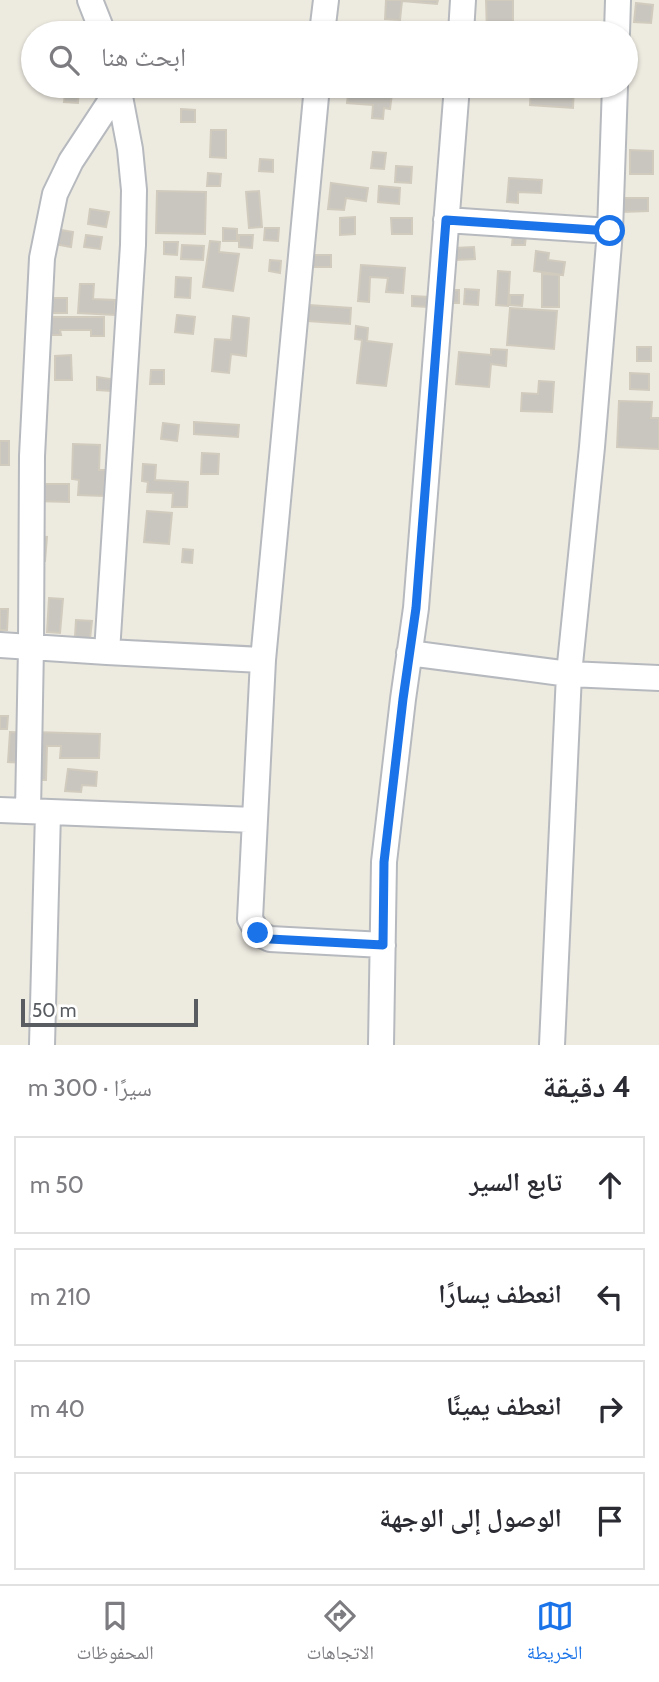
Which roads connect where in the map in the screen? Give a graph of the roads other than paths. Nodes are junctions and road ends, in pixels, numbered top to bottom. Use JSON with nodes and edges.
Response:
{"nodes":[{"id":1,"x":90,"y":0,"type":"edge"},
{"id":2,"x":326,"y":0,"type":"edge"},
{"id":3,"x":463,"y":0,"type":"edge"},
{"id":4,"x":618,"y":0,"type":"edge"},
{"id":5,"x":98,"y":21,"type":"edge"},
{"id":6,"x":323,"y":21,"type":"edge"},
{"id":7,"x":462,"y":21,"type":"edge"},
{"id":8,"x":617,"y":21,"type":"edge"},
{"id":9,"x":111,"y":98,"type":"edge"},
{"id":10,"x":120,"y":98,"type":"edge"},
{"id":11,"x":316,"y":98,"type":"edge"},
{"id":12,"x":456,"y":98,"type":"edge"},
{"id":13,"x":615,"y":98,"type":"edge"},
{"id":14,"x":446,"y":220,"type":"junction"},
{"id":15,"x":610,"y":231,"type":"junction"},
{"id":16,"x":0,"y":645,"type":"edge"},
{"id":17,"x":31,"y":646,"type":"junction"},
{"id":18,"x":107,"y":652,"type":"junction"},
{"id":19,"x":410,"y":653,"type":"junction"},
{"id":20,"x":263,"y":660,"type":"junction"},
{"id":21,"x":569,"y":674,"type":"junction"},
{"id":22,"x":659,"y":678,"type":"edge"},
{"id":23,"x":0,"y":810,"type":"edge"},
{"id":24,"x":38,"y":811,"type":"junction"},
{"id":25,"x":254,"y":820,"type":"junction"},
{"id":26,"x":383,"y":945,"type":"junction"},
{"id":27,"x":42,"y":1045,"type":"edge"},
{"id":28,"x":381,"y":1045,"type":"edge"},
{"id":29,"x":552,"y":1045,"type":"edge"}],
"edges":[{"from":1,"to":5,"type":"street"},
{"from":2,"to":6,"type":"street"},
{"from":3,"to":7,"type":"street"},
{"from":4,"to":8,"type":"street"},
{"from":9,"to":17,"type":"street"},
{"from":10,"to":18,"type":"street"},
{"from":11,"to":20,"type":"street"},
{"from":12,"to":14,"type":"street"},
{"from":13,"to":15,"type":"street"},
{"from":14,"to":15,"type":"street"},
{"from":14,"to":19,"type":"street"},
{"from":15,"to":21,"type":"street"},
{"from":16,"to":17,"type":"street"},
{"from":17,"to":18,"type":"street"},
{"from":17,"to":24,"type":"street"},
{"from":18,"to":20,"type":"street"},
{"from":19,"to":21,"type":"street"},
{"from":19,"to":26,"type":"street"},
{"from":20,"to":25,"type":"street"},
{"from":21,"to":22,"type":"street"},
{"from":21,"to":29,"type":"street"},
{"from":23,"to":24,"type":"street"},
{"from":24,"to":25,"type":"street"},
{"from":24,"to":27,"type":"street"},
{"from":25,"to":26,"type":"street"},
{"from":26,"to":28,"type":"street"}]}
